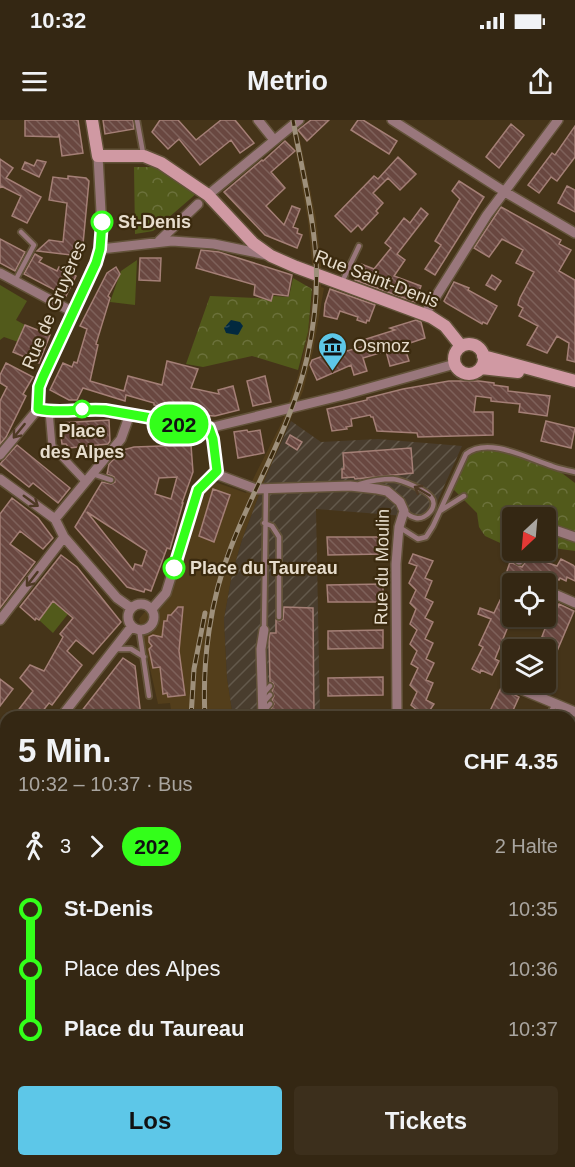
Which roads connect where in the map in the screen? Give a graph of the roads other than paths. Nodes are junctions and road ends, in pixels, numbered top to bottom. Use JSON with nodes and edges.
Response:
{"nodes":[{"id":1,"x":92,"y":120,"type":"edge"},
{"id":2,"x":137,"y":120,"type":"edge"},
{"id":3,"x":258,"y":120,"type":"edge"},
{"id":4,"x":299,"y":120,"type":"edge"},
{"id":5,"x":392,"y":120,"type":"edge"},
{"id":6,"x":558,"y":120,"type":"edge"},
{"id":7,"x":274,"y":140,"type":"junction"},
{"id":8,"x":98,"y":156,"type":"junction"},
{"id":9,"x":144,"y":156,"type":"junction"},
{"id":10,"x":505,"y":192,"type":"junction"},
{"id":11,"x":208,"y":195,"type":"junction"},
{"id":12,"x":198,"y":204,"type":"dead end"},
{"id":13,"x":21,"y":232,"type":"dead end"},
{"id":14,"x":575,"y":233,"type":"edge"},
{"id":15,"x":159,"y":241,"type":"junction"},
{"id":16,"x":359,"y":246,"type":"dead end"},
{"id":17,"x":100,"y":249,"type":"junction"},
{"id":18,"x":271,"y":256,"type":"junction"},
{"id":19,"x":0,"y":273,"type":"edge"},
{"id":20,"x":15,"y":281,"type":"junction"},
{"id":21,"x":341,"y":284,"type":"junction"},
{"id":22,"x":73,"y":312,"type":"junction"},
{"id":23,"x":425,"y":315,"type":"junction"},
{"id":24,"x":461,"y":346,"type":"junction"},
{"id":25,"x":482,"y":362,"type":"junction"},
{"id":26,"x":455,"y":364,"type":"junction"},
{"id":27,"x":575,"y":381,"type":"edge"},
{"id":28,"x":38,"y":409,"type":"junction"},
{"id":29,"x":50,"y":411,"type":"junction"},
{"id":30,"x":130,"y":414,"type":"junction"},
{"id":31,"x":209,"y":428,"type":"junction"},
{"id":32,"x":0,"y":455,"type":"edge"},
{"id":33,"x":575,"y":472,"type":"edge"},
{"id":34,"x":216,"y":474,"type":"junction"},
{"id":35,"x":89,"y":478,"type":"junction"},
{"id":36,"x":111,"y":480,"type":"dead end"},
{"id":37,"x":2,"y":483,"type":"edge"},
{"id":38,"x":350,"y":486,"type":"junction"},
{"id":39,"x":266,"y":489,"type":"junction"},
{"id":40,"x":464,"y":496,"type":"dead end"},
{"id":41,"x":404,"y":511,"type":"junction"},
{"id":42,"x":440,"y":511,"type":"junction"},
{"id":43,"x":55,"y":519,"type":"junction"},
{"id":44,"x":264,"y":523,"type":"junction"},
{"id":45,"x":399,"y":527,"type":"junction"},
{"id":46,"x":556,"y":530,"type":"edge"},
{"id":47,"x":64,"y":537,"type":"junction"},
{"id":48,"x":575,"y":537,"type":"edge"},
{"id":49,"x":556,"y":595,"type":"dead end"},
{"id":50,"x":575,"y":603,"type":"edge"},
{"id":51,"x":131,"y":608,"type":"junction"},
{"id":52,"x":152,"y":609,"type":"junction"},
{"id":53,"x":279,"y":616,"type":"dead end"},
{"id":54,"x":0,"y":620,"type":"edge"},
{"id":55,"x":136,"y":628,"type":"junction"},
{"id":56,"x":264,"y":630,"type":"joint"},
{"id":57,"x":113,"y":650,"type":"junction"},
{"id":58,"x":144,"y":657,"type":"junction"},
{"id":59,"x":529,"y":693,"type":"edge"},
{"id":60,"x":149,"y":696,"type":"dead end"},
{"id":61,"x":267,"y":704,"type":"edge"},
{"id":62,"x":555,"y":704,"type":"junction"},
{"id":63,"x":66,"y":711,"type":"edge"},
{"id":64,"x":397,"y":711,"type":"edge"},
{"id":65,"x":551,"y":711,"type":"edge"},
{"id":66,"x":572,"y":711,"type":"edge"}],
"edges":[{"from":1,"to":8,"type":"main road","name":"Rue de Gruyères"},
{"from":2,"to":9,"type":"lane"},
{"from":3,"to":7,"type":"street"},
{"from":4,"to":7,"type":"street"},
{"from":5,"to":10,"type":"street"},
{"from":6,"to":10,"type":"street"},
{"from":7,"to":11,"type":"street"},
{"from":8,"to":9,"type":"main road","name":"Rue Saint-Denis"},
{"from":8,"to":17,"type":"street","name":"Rue de Gruyères"},
{"from":9,"to":11,"type":"main road","name":"Rue Saint-Denis"},
{"from":10,"to":14,"type":"street"},
{"from":10,"to":23,"type":"street"},
{"from":11,"to":18,"type":"main road","name":"Rue Saint-Denis"},
{"from":12,"to":15,"type":"street"},
{"from":13,"to":20,"type":"lane"},
{"from":15,"to":17,"type":"street","name":"Rue Saint-Denis"},
{"from":15,"to":18,"type":"street","name":"Rue Saint-Denis"},
{"from":16,"to":21,"type":"lane"},
{"from":17,"to":22,"type":"street","name":"Rue de Gruyères"},
{"from":18,"to":21,"type":"main road","name":"Rue Saint-Denis"},
{"from":19,"to":20,"type":"street"},
{"from":20,"to":22,"type":"street"},
{"from":21,"to":23,"type":"main road","name":"Rue Saint-Denis"},
{"from":22,"to":28,"type":"street","name":"Rue de Gruyères"},
{"from":23,"to":24,"type":"main road","name":"Rue Saint-Denis"},
{"from":24,"to":25,"type":"main road"},
{"from":24,"to":26,"type":"main road"},
{"from":25,"to":26,"type":"main road"},
{"from":25,"to":27,"type":"main road"},
{"from":26,"to":31,"type":"street"},
{"from":28,"to":29,"type":"street"},
{"from":28,"to":32,"type":"street","one_way":true},
{"from":29,"to":30,"type":"street"},
{"from":29,"to":35,"type":"street"},
{"from":30,"to":31,"type":"street"},
{"from":30,"to":35,"type":"street"},
{"from":31,"to":34,"type":"street"},
{"from":33,"to":42,"type":"lane"},
{"from":34,"to":39,"type":"street","name":"Rue du Moulin"},
{"from":34,"to":52,"type":"street"},
{"from":35,"to":36,"type":"lane"},
{"from":35,"to":43,"type":"street"},
{"from":37,"to":43,"type":"street","one_way":true},
{"from":38,"to":39,"type":"street","name":"Rue du Moulin"},
{"from":38,"to":41,"type":"street","name":"Rue du Moulin"},
{"from":41,"to":38,"type":"lane","one_way":true},
{"from":39,"to":44,"type":"lane"},
{"from":40,"to":42,"type":"lane"},
{"from":41,"to":45,"type":"street","name":"Rue du Moulin"},
{"from":42,"to":45,"type":"lane"},
{"from":43,"to":47,"type":"street"},
{"from":44,"to":53,"type":"lane"},
{"from":44,"to":56,"type":"lane"},
{"from":45,"to":64,"type":"street","name":"Rue du Moulin"},
{"from":46,"to":48,"type":"street"},
{"from":47,"to":51,"type":"street"},
{"from":47,"to":54,"type":"street","one_way":true},
{"from":49,"to":50,"type":"street"},
{"from":51,"to":52,"type":"street"},
{"from":51,"to":55,"type":"street"},
{"from":52,"to":55,"type":"street"},
{"from":55,"to":57,"type":"street"},
{"from":55,"to":58,"type":"lane"},
{"from":56,"to":61,"type":"street"},
{"from":57,"to":58,"type":"lane"},
{"from":57,"to":63,"type":"street"},
{"from":58,"to":60,"type":"lane"},
{"from":59,"to":62,"type":"street"},
{"from":62,"to":65,"type":"lane"},
{"from":62,"to":66,"type":"street"}]}
